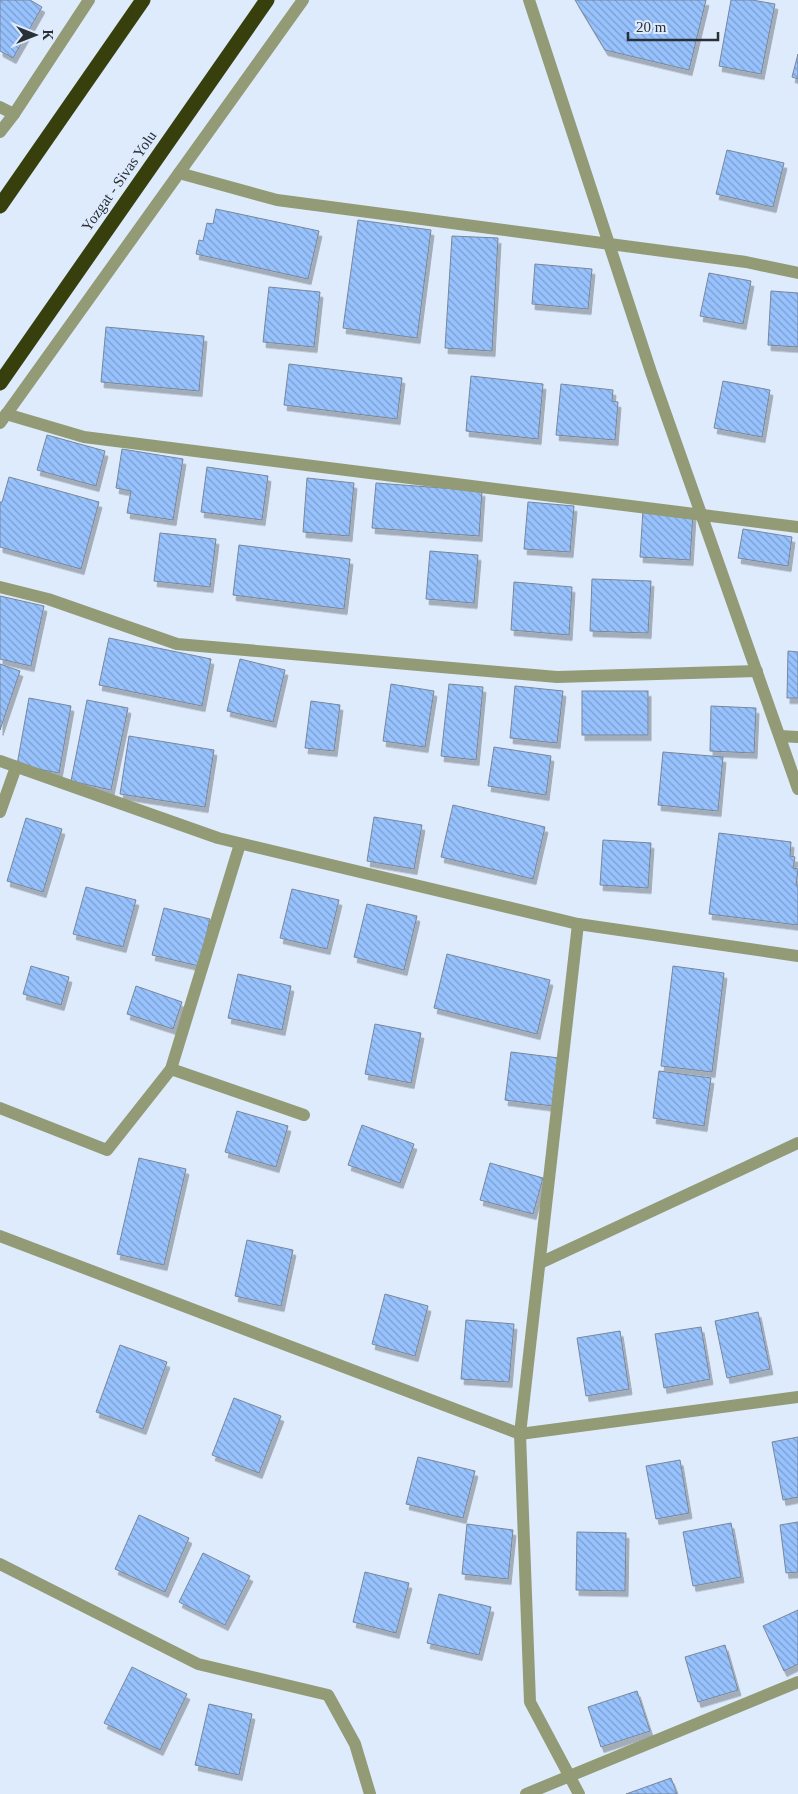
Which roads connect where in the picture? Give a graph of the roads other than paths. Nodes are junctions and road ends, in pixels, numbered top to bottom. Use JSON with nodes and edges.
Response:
{"nodes":[{"id":1,"x":89,"y":0,"type":"edge"},
{"id":2,"x":143,"y":0,"type":"edge"},
{"id":3,"x":267,"y":0,"type":"edge"},
{"id":4,"x":303,"y":0,"type":"edge"},
{"id":5,"x":529,"y":0,"type":"edge"},
{"id":6,"x":0,"y":107,"type":"edge"},
{"id":7,"x":14,"y":114,"type":"junction"},
{"id":8,"x":0,"y":132,"type":"edge"},
{"id":9,"x":179,"y":174,"type":"junction"},
{"id":10,"x":0,"y":206,"type":"edge"},
{"id":11,"x":609,"y":244,"type":"junction"},
{"id":12,"x":798,"y":273,"type":"edge"},
{"id":13,"x":0,"y":383,"type":"edge"},
{"id":14,"x":3,"y":419,"type":"edge"},
{"id":15,"x":701,"y":514,"type":"junction"},
{"id":16,"x":798,"y":526,"type":"edge"},
{"id":17,"x":0,"y":587,"type":"edge"},
{"id":18,"x":757,"y":671,"type":"junction"},
{"id":19,"x":780,"y":736,"type":"junction"},
{"id":20,"x":798,"y":737,"type":"edge"},
{"id":21,"x":0,"y":762,"type":"edge"},
{"id":22,"x":16,"y":767,"type":"junction"},
{"id":23,"x":798,"y":789,"type":"edge"},
{"id":24,"x":0,"y":812,"type":"edge"},
{"id":25,"x":240,"y":844,"type":"junction"},
{"id":26,"x":578,"y":924,"type":"junction"},
{"id":27,"x":798,"y":956,"type":"edge"},
{"id":28,"x":170,"y":1069,"type":"junction"},
{"id":29,"x":0,"y":1108,"type":"edge"},
{"id":30,"x":304,"y":1114,"type":"dead end"},
{"id":31,"x":798,"y":1143,"type":"edge"},
{"id":32,"x":0,"y":1236,"type":"edge"},
{"id":33,"x":540,"y":1263,"type":"junction"},
{"id":34,"x":798,"y":1397,"type":"edge"},
{"id":35,"x":520,"y":1434,"type":"junction"},
{"id":36,"x":0,"y":1564,"type":"edge"},
{"id":37,"x":798,"y":1682,"type":"edge"},
{"id":38,"x":568,"y":1776,"type":"junction"},
{"id":39,"x":370,"y":1794,"type":"edge"},
{"id":40,"x":526,"y":1794,"type":"edge"},
{"id":41,"x":579,"y":1794,"type":"edge"}],
"edges":[{"from":1,"to":7,"type":"street"},
{"from":2,"to":10,"type":"highway"},
{"from":3,"to":13,"type":"highway","name":"Yozgat - Sivas Yolu"},
{"from":4,"to":9,"type":"street"},
{"from":5,"to":11,"type":"street"},
{"from":6,"to":7,"type":"street"},
{"from":7,"to":8,"type":"street"},
{"from":9,"to":11,"type":"street"},
{"from":9,"to":14,"type":"street"},
{"from":11,"to":12,"type":"street"},
{"from":11,"to":15,"type":"street"},
{"from":14,"to":15,"type":"street"},
{"from":15,"to":16,"type":"street"},
{"from":15,"to":18,"type":"street"},
{"from":17,"to":18,"type":"street"},
{"from":18,"to":19,"type":"street"},
{"from":19,"to":20,"type":"street"},
{"from":19,"to":23,"type":"street"},
{"from":21,"to":22,"type":"street"},
{"from":22,"to":24,"type":"street"},
{"from":22,"to":25,"type":"street"},
{"from":25,"to":26,"type":"street"},
{"from":25,"to":28,"type":"street"},
{"from":26,"to":27,"type":"street"},
{"from":26,"to":33,"type":"street"},
{"from":28,"to":29,"type":"street"},
{"from":28,"to":30,"type":"street"},
{"from":31,"to":33,"type":"street"},
{"from":32,"to":35,"type":"street"},
{"from":33,"to":35,"type":"street"},
{"from":34,"to":35,"type":"street"},
{"from":35,"to":38,"type":"street"},
{"from":36,"to":39,"type":"street"},
{"from":37,"to":38,"type":"street"},
{"from":38,"to":40,"type":"street"},
{"from":38,"to":41,"type":"street"}]}
